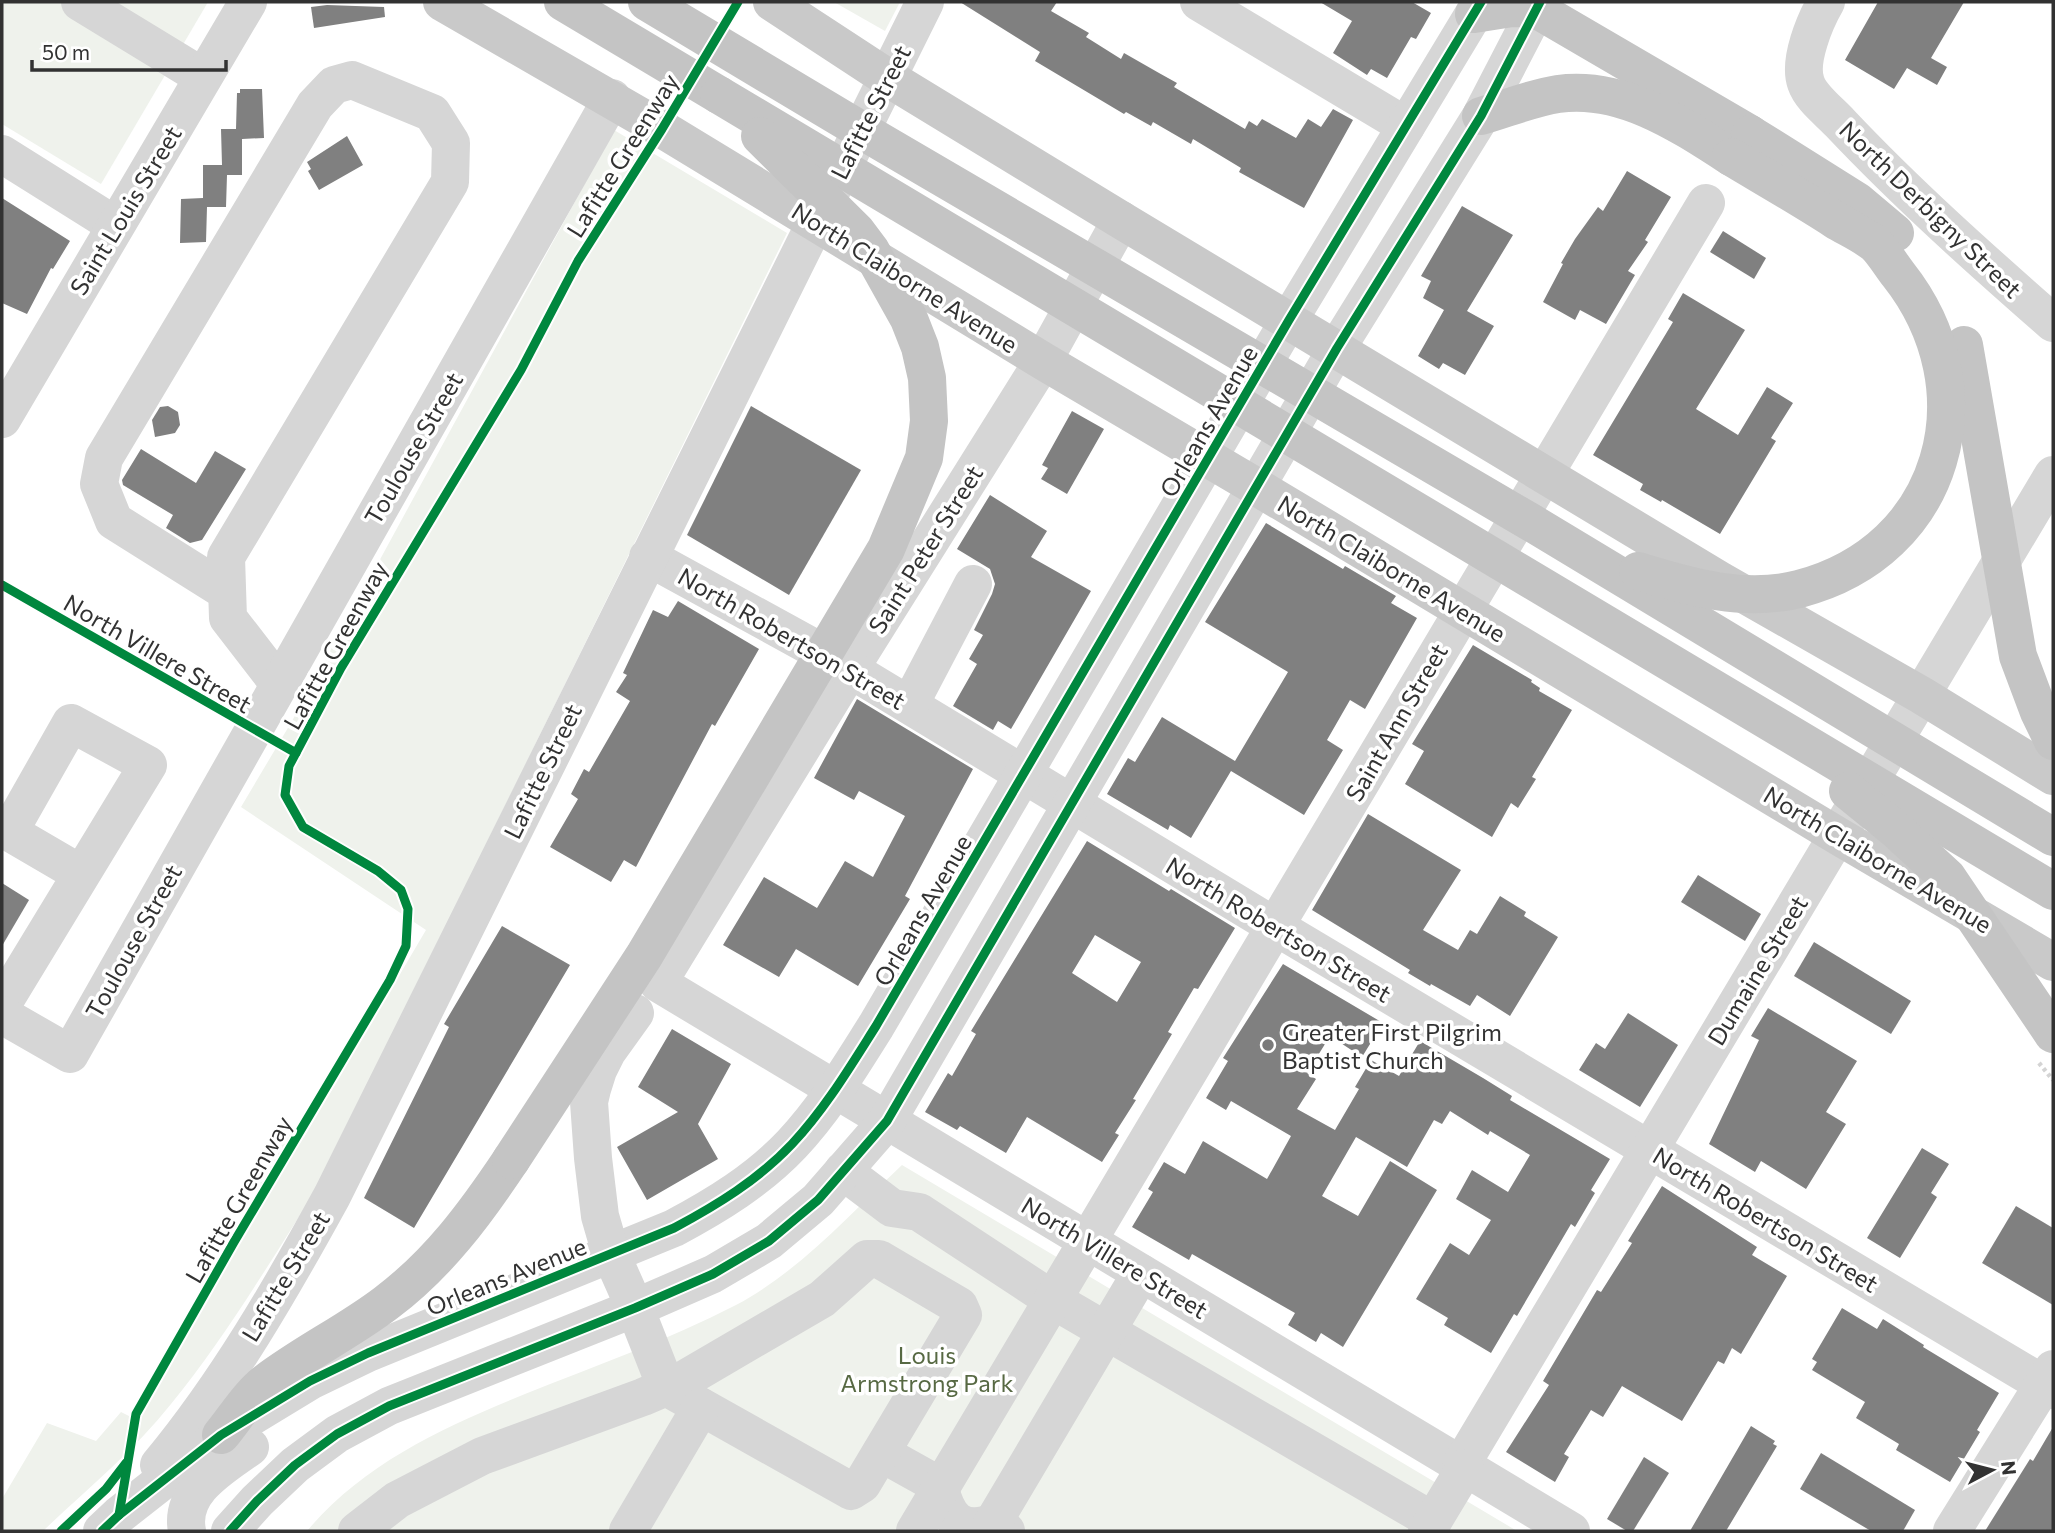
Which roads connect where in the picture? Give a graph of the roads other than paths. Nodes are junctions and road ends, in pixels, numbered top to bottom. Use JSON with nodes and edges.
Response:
{"nodes":[{"id":1,"x":79,"y":2,"type":"edge"},
{"id":2,"x":248,"y":2,"type":"edge"},
{"id":3,"x":442,"y":2,"type":"edge"},
{"id":4,"x":563,"y":2,"type":"edge"},
{"id":5,"x":647,"y":2,"type":"edge"},
{"id":6,"x":772,"y":2,"type":"edge"},
{"id":7,"x":925,"y":2,"type":"edge"},
{"id":8,"x":1199,"y":2,"type":"edge"},
{"id":9,"x":1826,"y":2,"type":"edge"},
{"id":10,"x":1538,"y":5,"type":"edge"},
{"id":11,"x":1477,"y":8,"type":"edge"},
{"id":12,"x":203,"y":77,"type":"junction"},
{"id":13,"x":888,"y":78,"type":"junction"},
{"id":14,"x":719,"y":95,"type":"junction"},
{"id":15,"x":612,"y":99,"type":"junction"},
{"id":16,"x":1481,"y":116,"type":"junction"},
{"id":17,"x":1406,"y":126,"type":"junction"},
{"id":18,"x":1740,"y":145,"type":"junction"},
{"id":19,"x":2,"y":155,"type":"edge"},
{"id":20,"x":1706,"y":203,"type":"dead end"},
{"id":21,"x":815,"y":220,"type":"junction"},
{"id":22,"x":1121,"y":220,"type":"junction"},
{"id":23,"x":116,"y":225,"type":"junction"},
{"id":24,"x":1290,"y":320,"type":"junction"},
{"id":25,"x":2053,"y":323,"type":"edge"},
{"id":26,"x":1337,"y":348,"type":"junction"},
{"id":27,"x":1043,"y":361,"type":"junction"},
{"id":28,"x":2,"y":419,"type":"edge"},
{"id":29,"x":1208,"y":458,"type":"junction"},
{"id":30,"x":1544,"y":473,"type":"junction"},
{"id":31,"x":2053,"y":475,"type":"edge"},
{"id":32,"x":1258,"y":487,"type":"junction"},
{"id":33,"x":1532,"y":523,"type":"junction"},
{"id":34,"x":648,"y":556,"type":"junction"},
{"id":35,"x":973,"y":583,"type":"dead end"},
{"id":36,"x":227,"y":592,"type":"junction"},
{"id":37,"x":1461,"y":610,"type":"junction"},
{"id":38,"x":850,"y":669,"type":"junction"},
{"id":39,"x":279,"y":684,"type":"junction"},
{"id":40,"x":1921,"y":695,"type":"junction"},
{"id":41,"x":909,"y":704,"type":"junction"},
{"id":42,"x":1740,"y":704,"type":"junction"},
{"id":43,"x":2053,"y":741,"type":"edge"},
{"id":44,"x":1024,"y":774,"type":"junction"},
{"id":45,"x":2053,"y":776,"type":"edge"},
{"id":46,"x":1072,"y":804,"type":"junction"},
{"id":47,"x":1838,"y":836,"type":"junction"},
{"id":48,"x":2053,"y":837,"type":"edge"},
{"id":49,"x":81,"y":874,"type":"dead end"},
{"id":50,"x":2053,"y":891,"type":"edge"},
{"id":51,"x":1276,"y":927,"type":"junction"},
{"id":52,"x":2053,"y":962,"type":"edge"},
{"id":53,"x":658,"y":983,"type":"joint"},
{"id":54,"x":2,"y":1005,"type":"edge"},
{"id":55,"x":635,"y":1013,"type":"dead end"},
{"id":56,"x":2,"y":1015,"type":"edge"},
{"id":57,"x":2053,"y":1034,"type":"edge"},
{"id":58,"x":836,"y":1090,"type":"junction"},
{"id":59,"x":887,"y":1121,"type":"junction"},
{"id":60,"x":1650,"y":1149,"type":"junction"},
{"id":61,"x":852,"y":1161,"type":"junction"},
{"id":62,"x":1088,"y":1241,"type":"junction"},
{"id":63,"x":611,"y":1254,"type":"junction"},
{"id":64,"x":1141,"y":1273,"type":"junction"},
{"id":65,"x":521,"y":1291,"type":"junction"},
{"id":66,"x":1053,"y":1300,"type":"junction"},
{"id":67,"x":635,"y":1308,"type":"junction"},
{"id":68,"x":1107,"y":1331,"type":"junction"},
{"id":69,"x":2050,"y":1381,"type":"edge"},
{"id":70,"x":666,"y":1387,"type":"junction"},
{"id":71,"x":701,"y":1407,"type":"junction"},
{"id":72,"x":221,"y":1435,"type":"junction"},
{"id":73,"x":881,"y":1453,"type":"junction"},
{"id":74,"x":1463,"y":1466,"type":"junction"},
{"id":75,"x":941,"y":1488,"type":"junction"},
{"id":76,"x":111,"y":1523,"type":"edge"},
{"id":77,"x":1430,"y":1526,"type":"edge"},
{"id":78,"x":996,"y":1529,"type":"edge"},
{"id":79,"x":187,"y":1531,"type":"edge"},
{"id":80,"x":230,"y":1531,"type":"edge"},
{"id":81,"x":357,"y":1531,"type":"edge"},
{"id":82,"x":628,"y":1531,"type":"edge"},
{"id":83,"x":915,"y":1531,"type":"edge"},
{"id":84,"x":1571,"y":1531,"type":"edge"},
{"id":85,"x":1952,"y":1531,"type":"edge"}],
"edges":[{"from":1,"to":12,"type":"street"},
{"from":2,"to":12,"type":"street","name":"Saint Louis Street"},
{"from":3,"to":15,"type":"main road","name":"North Claiborne Avenue"},
{"from":4,"to":14,"type":"highway"},
{"from":5,"to":33,"type":"highway","bridge":true},
{"from":6,"to":13,"type":"main road"},
{"from":7,"to":13,"type":"street","name":"Lafitte Street"},
{"from":8,"to":17,"type":"street"},
{"from":9,"to":25,"type":"street","name":"North Derbigny Street"},
{"from":10,"to":11,"type":"highway"},
{"from":10,"to":16,"type":"street"},
{"from":10,"to":18,"type":"highway"},
{"from":11,"to":17,"type":"street","name":"Orleans Avenue"},
{"from":12,"to":23,"type":"street","name":"Saint Louis Street"},
{"from":13,"to":21,"type":"street","name":"Lafitte Street"},
{"from":13,"to":22,"type":"main road"},
{"from":14,"to":42,"type":"highway","bridge":true},
{"from":14,"to":72,"type":"highway","bridge":true},
{"from":15,"to":21,"type":"main road","name":"North Claiborne Avenue"},
{"from":15,"to":39,"type":"street","name":"Toulouse Street"},
{"from":16,"to":18,"type":"highway"},
{"from":16,"to":26,"type":"street"},
{"from":17,"to":24,"type":"street","name":"Orleans Avenue"},
{"from":18,"to":33,"type":"highway","bridge":true},
{"from":18,"to":43,"type":"highway","bridge":true},
{"from":19,"to":23,"type":"street"},
{"from":20,"to":30,"type":"street","name":"Saint Ann Street"},
{"from":21,"to":27,"type":"main road","name":"North Claiborne Avenue"},
{"from":21,"to":34,"type":"street","name":"Lafitte Street"},
{"from":22,"to":24,"type":"main road"},
{"from":22,"to":27,"type":"street","name":"Saint Peter Street"},
{"from":23,"to":28,"type":"street","name":"Saint Louis Street"},
{"from":24,"to":26,"type":"main road"},
{"from":24,"to":29,"type":"street","name":"Orleans Avenue"},
{"from":26,"to":30,"type":"main road"},
{"from":26,"to":32,"type":"street"},
{"from":27,"to":29,"type":"main road","name":"North Claiborne Avenue"},
{"from":27,"to":38,"type":"street","name":"Saint Peter Street"},
{"from":29,"to":32,"type":"main road","name":"North Claiborne Avenue"},
{"from":29,"to":44,"type":"street","name":"Orleans Avenue"},
{"from":30,"to":37,"type":"street","name":"Saint Ann Street"},
{"from":30,"to":40,"type":"main road"},
{"from":31,"to":40,"type":"street","name":"Dumaine Street"},
{"from":32,"to":37,"type":"main road","name":"North Claiborne Avenue"},
{"from":32,"to":46,"type":"street"},
{"from":33,"to":48,"type":"highway","bridge":true},
{"from":34,"to":38,"type":"street","name":"North Robertson Street"},
{"from":34,"to":76,"type":"street","name":"Lafitte Street"},
{"from":35,"to":41,"type":"street"},
{"from":36,"to":36,"type":"street"},
{"from":36,"to":39,"type":"street"},
{"from":37,"to":47,"type":"main road","name":"North Claiborne Avenue"},
{"from":37,"to":51,"type":"street","name":"Saint Ann Street"},
{"from":38,"to":41,"type":"street","name":"North Robertson Street"},
{"from":38,"to":53,"type":"street","name":"Saint Peter Street"},
{"from":39,"to":56,"type":"street","name":"Toulouse Street"},
{"from":40,"to":45,"type":"main road"},
{"from":40,"to":47,"type":"street","name":"Dumaine Street"},
{"from":41,"to":44,"type":"street","name":"North Robertson Street"},
{"from":42,"to":50,"type":"highway","bridge":true},
{"from":42,"to":57,"type":"highway","bridge":true},
{"from":44,"to":46,"type":"street","name":"North Robertson Street"},
{"from":44,"to":58,"type":"street","name":"Orleans Avenue"},
{"from":46,"to":51,"type":"street","name":"North Robertson Street"},
{"from":46,"to":59,"type":"street"},
{"from":47,"to":52,"type":"main road","name":"North Claiborne Avenue"},
{"from":47,"to":60,"type":"street","name":"Dumaine Street"},
{"from":49,"to":54,"type":"street"},
{"from":51,"to":60,"type":"street","name":"North Robertson Street"},
{"from":51,"to":62,"type":"street","name":"Saint Ann Street"},
{"from":53,"to":58,"type":"street","name":"North Villere Street"},
{"from":55,"to":63,"type":"street"},
{"from":58,"to":59,"type":"street","name":"North Villere Street"},
{"from":58,"to":63,"type":"street","name":"Orleans Avenue"},
{"from":59,"to":61,"type":"street"},
{"from":59,"to":62,"type":"street","name":"North Villere Street"},
{"from":60,"to":69,"type":"street","name":"North Robertson Street"},
{"from":60,"to":74,"type":"street","name":"Dumaine Street"},
{"from":61,"to":66,"type":"street"},
{"from":61,"to":67,"type":"street"},
{"from":62,"to":64,"type":"street","name":"North Villere Street"},
{"from":62,"to":66,"type":"street","name":"Saint Ann Street"},
{"from":63,"to":65,"type":"street","name":"Orleans Avenue"},
{"from":63,"to":67,"type":"street"},
{"from":64,"to":68,"type":"street"},
{"from":64,"to":74,"type":"street","name":"North Villere Street"},
{"from":65,"to":72,"type":"street","name":"Orleans Avenue"},
{"from":65,"to":79,"type":"street"},
{"from":66,"to":68,"type":"street"},
{"from":66,"to":75,"type":"street","name":"Saint Ann Street"},
{"from":67,"to":70,"type":"street"},
{"from":67,"to":80,"type":"street"},
{"from":68,"to":77,"type":"street"},
{"from":68,"to":78,"type":"street"},
{"from":69,"to":85,"type":"street"},
{"from":70,"to":71,"type":"street"},
{"from":70,"to":73,"type":"street"},
{"from":70,"to":81,"type":"street"},
{"from":71,"to":73,"type":"street"},
{"from":71,"to":82,"type":"street"},
{"from":72,"to":76,"type":"street","name":"Orleans Avenue"},
{"from":73,"to":75,"type":"street"},
{"from":74,"to":77,"type":"street","name":"Dumaine Street"},
{"from":74,"to":84,"type":"street","name":"North Villere Street"},
{"from":75,"to":78,"type":"street"},
{"from":75,"to":83,"type":"street","name":"Saint Ann Street"}]}
